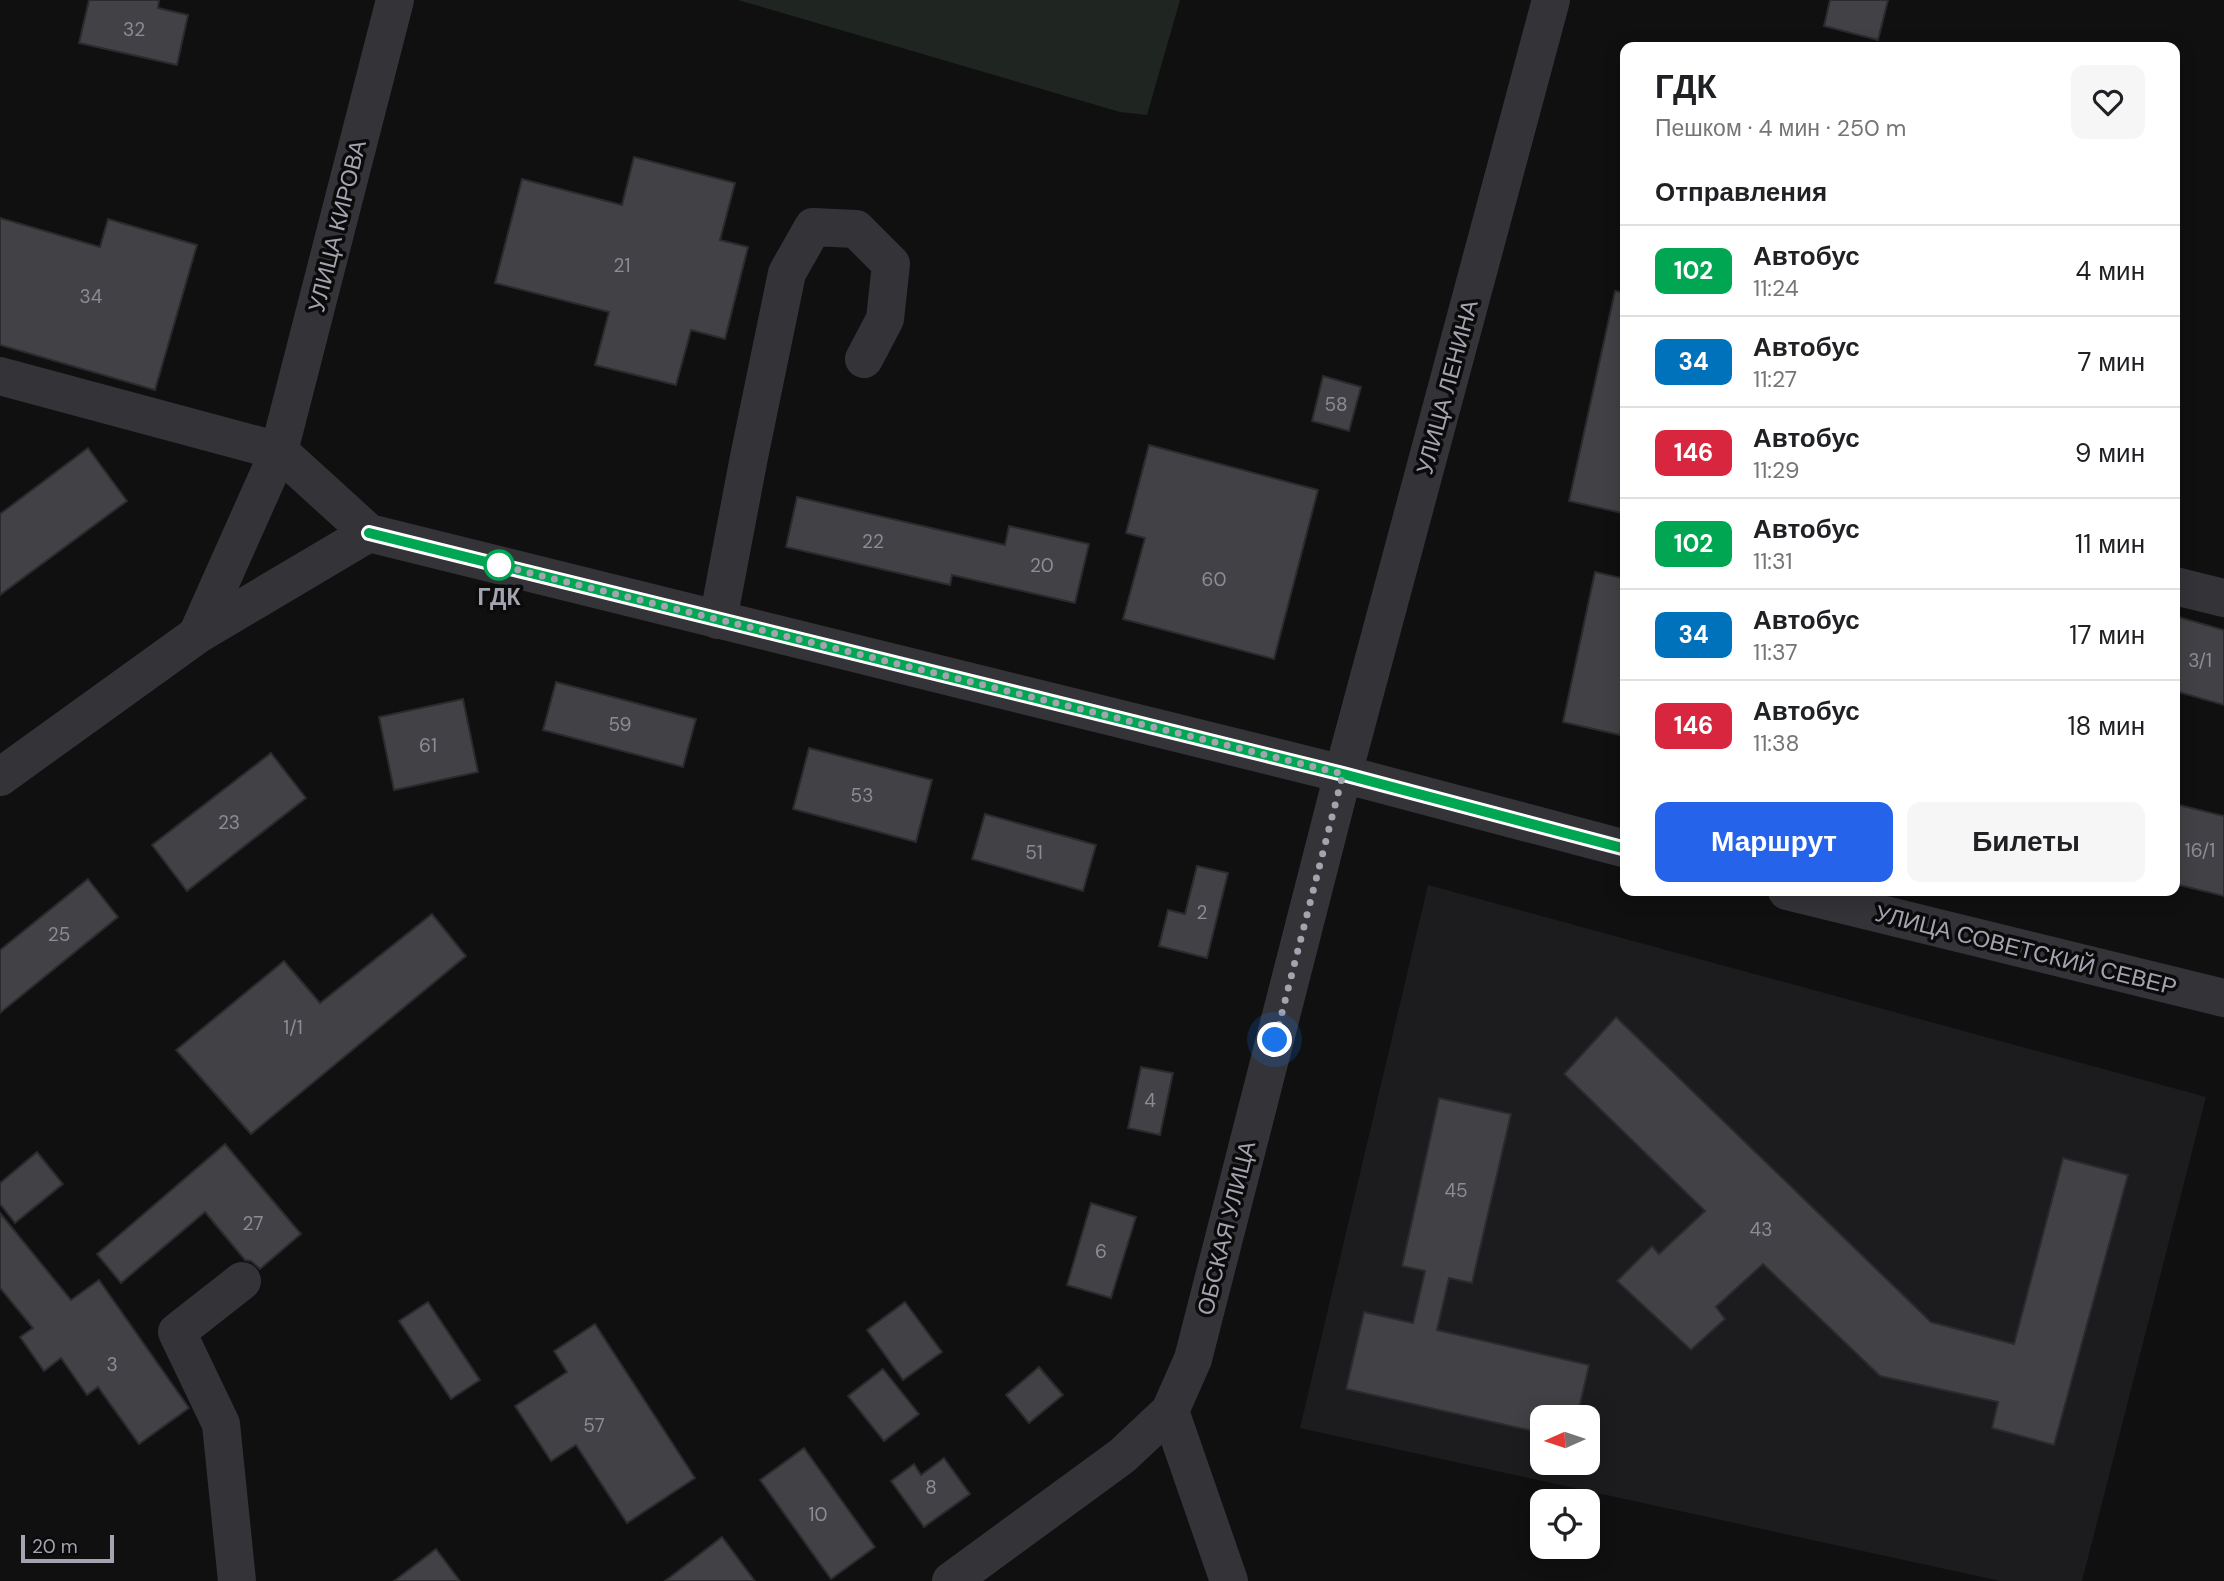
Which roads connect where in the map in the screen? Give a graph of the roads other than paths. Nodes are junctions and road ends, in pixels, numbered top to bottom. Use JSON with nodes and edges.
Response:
{"nodes":[{"id":1,"x":395,"y":0,"type":"edge"},
{"id":2,"x":1551,"y":0,"type":"edge"},
{"id":3,"x":864,"y":359,"type":"dead end"},
{"id":4,"x":0,"y":376,"type":"edge"},
{"id":5,"x":279,"y":451,"type":"junction"},
{"id":6,"x":369,"y":533,"type":"junction"},
{"id":7,"x":2180,"y":587,"type":"edge"},
{"id":8,"x":2224,"y":598,"type":"edge"},
{"id":9,"x":718,"y":620,"type":"junction"},
{"id":10,"x":197,"y":635,"type":"junction"},
{"id":11,"x":1343,"y":774,"type":"junction"},
{"id":12,"x":0,"y":777,"type":"edge"},
{"id":13,"x":1620,"y":847,"type":"edge"},
{"id":14,"x":1821,"y":896,"type":"edge"},
{"id":15,"x":2224,"y":998,"type":"edge"},
{"id":16,"x":242,"y":1281,"type":"dead end"},
{"id":17,"x":1170,"y":1411,"type":"junction"},
{"id":18,"x":237,"y":1581,"type":"edge"},
{"id":19,"x":951,"y":1581,"type":"edge"},
{"id":20,"x":1229,"y":1581,"type":"edge"}],
"edges":[{"from":1,"to":5,"type":"street","name":"УЛИЦА КИРОВА"},
{"from":2,"to":11,"type":"street","name":"УЛИЦА ЛЕНИНА"},
{"from":3,"to":9,"type":"street"},
{"from":4,"to":5,"type":"street"},
{"from":5,"to":6,"type":"street"},
{"from":5,"to":10,"type":"street","name":"УЛИЦА КИРОВА"},
{"from":6,"to":9,"type":"street"},
{"from":6,"to":10,"type":"street"},
{"from":7,"to":8,"type":"street"},
{"from":9,"to":11,"type":"street"},
{"from":10,"to":12,"type":"street"},
{"from":11,"to":13,"type":"street"},
{"from":11,"to":17,"type":"street","name":"ОБСКАЯ УЛИЦА"},
{"from":14,"to":15,"type":"street","name":"УЛИЦА СОВЕТСКИЙ СЕВЕР"},
{"from":16,"to":18,"type":"street"},
{"from":17,"to":19,"type":"street","name":"ОБСКАЯ УЛИЦА"},
{"from":17,"to":20,"type":"street"}]}
